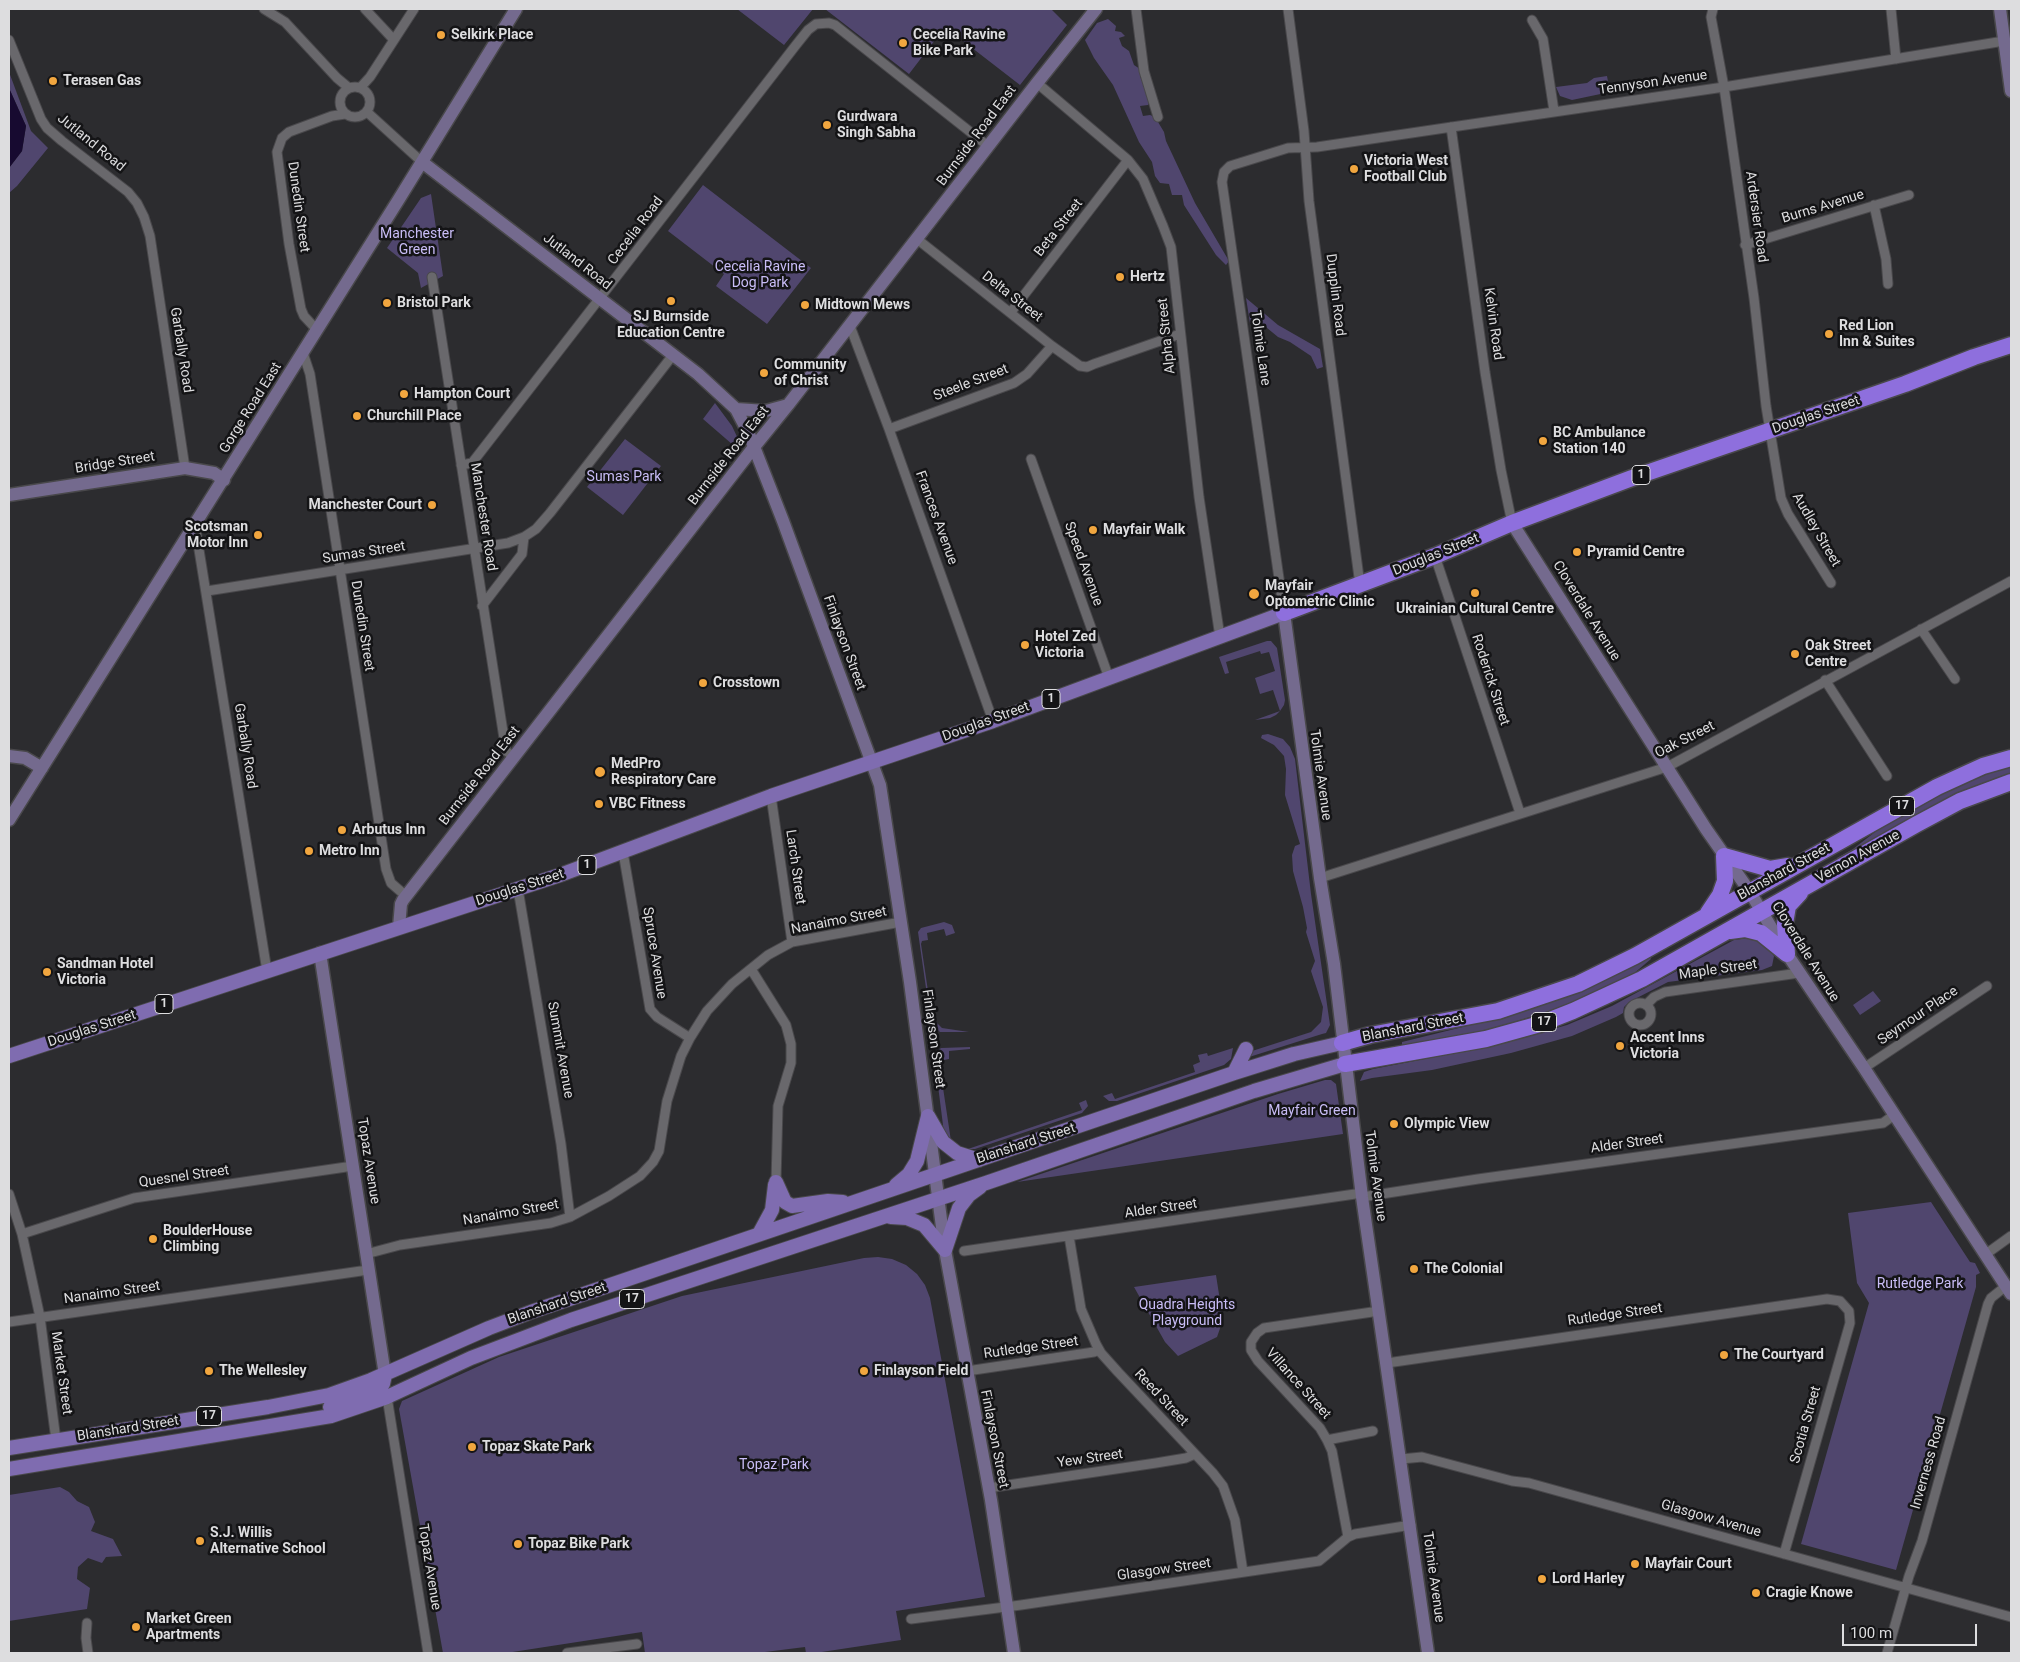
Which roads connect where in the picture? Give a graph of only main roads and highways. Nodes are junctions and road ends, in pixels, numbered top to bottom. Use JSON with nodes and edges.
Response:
{"nodes":[{"id":1,"x":516,"y":9,"type":"edge"},
{"id":2,"x":1096,"y":9,"type":"edge"},
{"id":3,"x":2000,"y":9,"type":"edge"},
{"id":4,"x":2011,"y":91,"type":"edge"},
{"id":5,"x":422,"y":162,"type":"junction"},
{"id":6,"x":2011,"y":345,"type":"edge"},
{"id":7,"x":788,"y":405,"type":"junction"},
{"id":8,"x":736,"y":409,"type":"junction"},
{"id":9,"x":754,"y":447,"type":"junction"},
{"id":10,"x":224,"y":480,"type":"junction"},
{"id":11,"x":9,"y":495,"type":"edge"},
{"id":12,"x":1512,"y":523,"type":"junction"},
{"id":13,"x":1284,"y":613,"type":"junction"},
{"id":14,"x":9,"y":756,"type":"edge"},
{"id":15,"x":2011,"y":758,"type":"edge"},
{"id":16,"x":873,"y":762,"type":"junction"},
{"id":17,"x":42,"y":768,"type":"junction"},
{"id":18,"x":2011,"y":782,"type":"edge"},
{"id":19,"x":9,"y":820,"type":"edge"},
{"id":20,"x":1724,"y":856,"type":"junction"},
{"id":21,"x":1798,"y":864,"type":"junction"},
{"id":22,"x":1806,"y":886,"type":"junction"},
{"id":23,"x":1750,"y":892,"type":"junction"},
{"id":24,"x":1762,"y":912,"type":"junction"},
{"id":25,"x":1707,"y":915,"type":"junction"},
{"id":26,"x":399,"y":927,"type":"junction"},
{"id":27,"x":1726,"y":932,"type":"junction"},
{"id":28,"x":320,"y":952,"type":"junction"},
{"id":29,"x":1786,"y":954,"type":"junction"},
{"id":30,"x":1342,"y":1043,"type":"junction"},
{"id":31,"x":1246,"y":1049,"type":"dead end"},
{"id":32,"x":9,"y":1056,"type":"edge"},
{"id":33,"x":1345,"y":1064,"type":"junction"},
{"id":34,"x":1234,"y":1073,"type":"junction"},
{"id":35,"x":928,"y":1116,"type":"junction"},
{"id":36,"x":979,"y":1160,"type":"junction"},
{"id":37,"x":934,"y":1175,"type":"junction"},
{"id":38,"x":986,"y":1183,"type":"junction"},
{"id":39,"x":887,"y":1191,"type":"junction"},
{"id":40,"x":937,"y":1198,"type":"junction"},
{"id":41,"x":851,"y":1203,"type":"junction"},
{"id":42,"x":883,"y":1217,"type":"junction"},
{"id":43,"x":759,"y":1234,"type":"junction"},
{"id":44,"x":945,"y":1250,"type":"junction"},
{"id":45,"x":2009,"y":1290,"type":"edge"},
{"id":46,"x":385,"y":1374,"type":"junction"},
{"id":47,"x":270,"y":1428,"type":"junction"},
{"id":48,"x":9,"y":1448,"type":"edge"},
{"id":49,"x":9,"y":1469,"type":"edge"},
{"id":50,"x":1014,"y":1653,"type":"edge"},
{"id":51,"x":1428,"y":1653,"type":"edge"}],
"edges":[{"from":1,"to":5,"type":"main road","name":"Gorge Road East"},
{"from":2,"to":7,"type":"main road","name":"Burnside Road East"},
{"from":3,"to":4,"type":"main road"},
{"from":5,"to":8,"type":"main road","name":"Jutland Road"},
{"from":5,"to":10,"type":"main road","name":"Gorge Road East"},
{"from":6,"to":12,"type":"highway","name":"Douglas Street","number":"1"},
{"from":7,"to":8,"type":"main road"},
{"from":7,"to":9,"type":"main road","name":"Burnside Road East"},
{"from":8,"to":9,"type":"main road","name":"Jutland Road"},
{"from":9,"to":16,"type":"main road","name":"Finlayson Street"},
{"from":9,"to":26,"type":"main road","name":"Burnside Road East"},
{"from":10,"to":11,"type":"main road","name":"Bridge Street"},
{"from":10,"to":17,"type":"main road","name":"Gorge Road East"},
{"from":12,"to":13,"type":"highway","name":"Douglas Street","number":"1"},
{"from":12,"to":20,"type":"main road","name":"Cloverdale Avenue"},
{"from":13,"to":16,"type":"main road","name":"Douglas Street","number":"1"},
{"from":13,"to":30,"type":"main road","name":"Tolmie Avenue"},
{"from":14,"to":17,"type":"main road"},
{"from":15,"to":21,"type":"highway","name":"Blanshard Street","number":"17"},
{"from":16,"to":26,"type":"main road","name":"Douglas Street","number":"1"},
{"from":16,"to":35,"type":"main road","name":"Finlayson Street"},
{"from":17,"to":19,"type":"main road","name":"Gorge Road East"},
{"from":18,"to":22,"type":"highway","name":"Vernon Avenue","number":"17"},
{"from":20,"to":21,"type":"highway"},
{"from":20,"to":23,"type":"main road","name":"Cloverdale Avenue"},
{"from":20,"to":25,"type":"highway"},
{"from":21,"to":23,"type":"highway","name":"Blanshard Street","number":"17"},
{"from":22,"to":24,"type":"highway","name":"Vernon Avenue","number":"17"},
{"from":22,"to":29,"type":"highway"},
{"from":23,"to":24,"type":"main road","name":"Cloverdale Avenue"},
{"from":23,"to":25,"type":"highway","name":"Blanshard Street","number":"17"},
{"from":24,"to":27,"type":"highway","name":"Blanshard Street","number":"17"},
{"from":24,"to":29,"type":"main road","name":"Cloverdale Avenue"},
{"from":25,"to":30,"type":"highway","name":"Blanshard Street","number":"17"},
{"from":26,"to":28,"type":"main road","name":"Douglas Street","number":"1"},
{"from":27,"to":29,"type":"highway"},
{"from":27,"to":33,"type":"highway","name":"Blanshard Street","number":"17"},
{"from":28,"to":32,"type":"main road","name":"Douglas Street","number":"1"},
{"from":28,"to":46,"type":"main road","name":"Topaz Avenue"},
{"from":29,"to":45,"type":"main road","name":"Cloverdale Avenue"},
{"from":30,"to":33,"type":"main road","name":"Tolmie Avenue"},
{"from":30,"to":34,"type":"main road","name":"Blanshard Street","number":"17"},
{"from":31,"to":34,"type":"main road"},
{"from":33,"to":38,"type":"main road","name":"Blanshard Street","number":"17"},
{"from":33,"to":51,"type":"main road","name":"Tolmie Avenue"},
{"from":34,"to":36,"type":"main road","name":"Blanshard Street","number":"17"},
{"from":35,"to":36,"type":"main road"},
{"from":35,"to":37,"type":"main road","name":"Finlayson Street"},
{"from":35,"to":39,"type":"main road"},
{"from":36,"to":37,"type":"main road","name":"Blanshard Street","number":"17"},
{"from":37,"to":39,"type":"main road","name":"Blanshard Street","number":"17"},
{"from":37,"to":40,"type":"main road","name":"Finlayson Street"},
{"from":38,"to":40,"type":"main road","name":"Blanshard Street","number":"17"},
{"from":38,"to":44,"type":"main road"},
{"from":39,"to":41,"type":"main road","name":"Blanshard Street","number":"17"},
{"from":40,"to":42,"type":"main road","name":"Blanshard Street","number":"17"},
{"from":40,"to":44,"type":"main road","name":"Finlayson Street"},
{"from":41,"to":43,"type":"main road","name":"Blanshard Street","number":"17"},
{"from":41,"to":43,"type":"main road"},
{"from":42,"to":44,"type":"main road"},
{"from":42,"to":47,"type":"main road","name":"Blanshard Street","number":"17"},
{"from":43,"to":46,"type":"main road","name":"Blanshard Street","number":"17"},
{"from":44,"to":50,"type":"main road","name":"Finlayson Street"},
{"from":46,"to":47,"type":"main road"},
{"from":46,"to":48,"type":"main road","name":"Blanshard Street","number":"17"},
{"from":47,"to":49,"type":"main road","name":"Blanshard Street","number":"17"}]}
